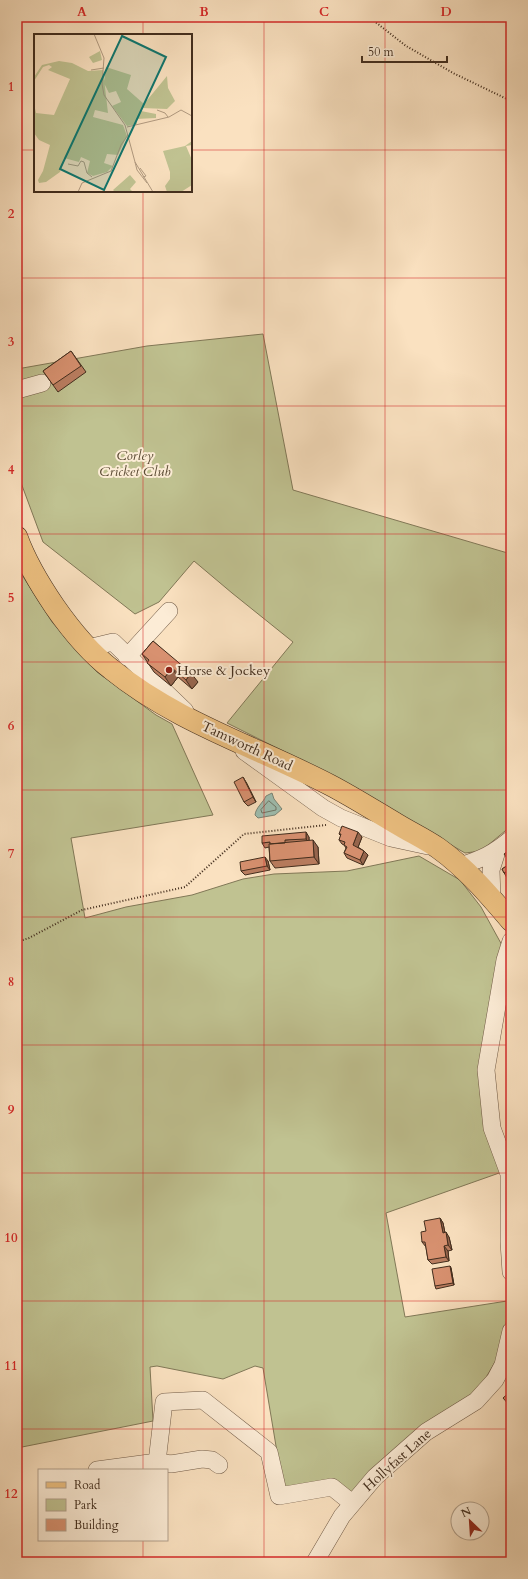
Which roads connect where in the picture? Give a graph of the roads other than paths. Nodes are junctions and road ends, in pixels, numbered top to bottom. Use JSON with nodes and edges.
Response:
{"nodes":[{"id":1,"x":42,"y":383,"type":"dead end"},
{"id":2,"x":17,"y":390,"type":"edge"},
{"id":3,"x":17,"y":536,"type":"edge"},
{"id":4,"x":169,"y":611,"type":"dead end"},
{"id":5,"x":88,"y":648,"type":"junction"},
{"id":6,"x":127,"y":657,"type":"junction"},
{"id":7,"x":196,"y":722,"type":"junction"},
{"id":8,"x":222,"y":735,"type":"junction"},
{"id":9,"x":511,"y":839,"type":"edge"},
{"id":10,"x":438,"y":848,"type":"junction"},
{"id":11,"x":496,"y":851,"type":"junction"},
{"id":12,"x":460,"y":866,"type":"junction"},
{"id":13,"x":492,"y":898,"type":"junction"},
{"id":14,"x":511,"y":921,"type":"edge"},
{"id":15,"x":511,"y":941,"type":"edge"},
{"id":16,"x":508,"y":960,"type":"edge"},
{"id":17,"x":510,"y":1174,"type":"edge"},
{"id":18,"x":511,"y":1272,"type":"edge"},
{"id":19,"x":511,"y":1331,"type":"edge"},
{"id":20,"x":157,"y":1462,"type":"junction"},
{"id":21,"x":219,"y":1465,"type":"dead end"},
{"id":22,"x":104,"y":1469,"type":"edge"},
{"id":23,"x":352,"y":1503,"type":"junction"},
{"id":24,"x":315,"y":1562,"type":"edge"}],
"edges":[{"from":1,"to":2,"type":"street"},
{"from":3,"to":5,"type":"main road","name":"Tamworth Road"},
{"from":4,"to":6,"type":"street"},
{"from":5,"to":6,"type":"street"},
{"from":5,"to":7,"type":"main road","name":"Tamworth Road"},
{"from":6,"to":7,"type":"street"},
{"from":7,"to":8,"type":"main road","name":"Tamworth Road"},
{"from":8,"to":10,"type":"main road","name":"Tamworth Road"},
{"from":8,"to":10,"type":"street"},
{"from":9,"to":11,"type":"street"},
{"from":10,"to":12,"type":"main road","name":"Tamworth Road"},
{"from":11,"to":12,"type":"street"},
{"from":11,"to":13,"type":"street"},
{"from":12,"to":13,"type":"main road","name":"Tamworth Road"},
{"from":13,"to":14,"type":"main road","name":"Tamworth Road"},
{"from":15,"to":16,"type":"street"},
{"from":16,"to":17,"type":"street"},
{"from":17,"to":18,"type":"street"},
{"from":19,"to":23,"type":"street","name":"Hollyfast Lane"},
{"from":20,"to":21,"type":"street"},
{"from":20,"to":22,"type":"street"},
{"from":20,"to":23,"type":"street"},
{"from":23,"to":24,"type":"street","name":"Hollyfast Lane"}]}
